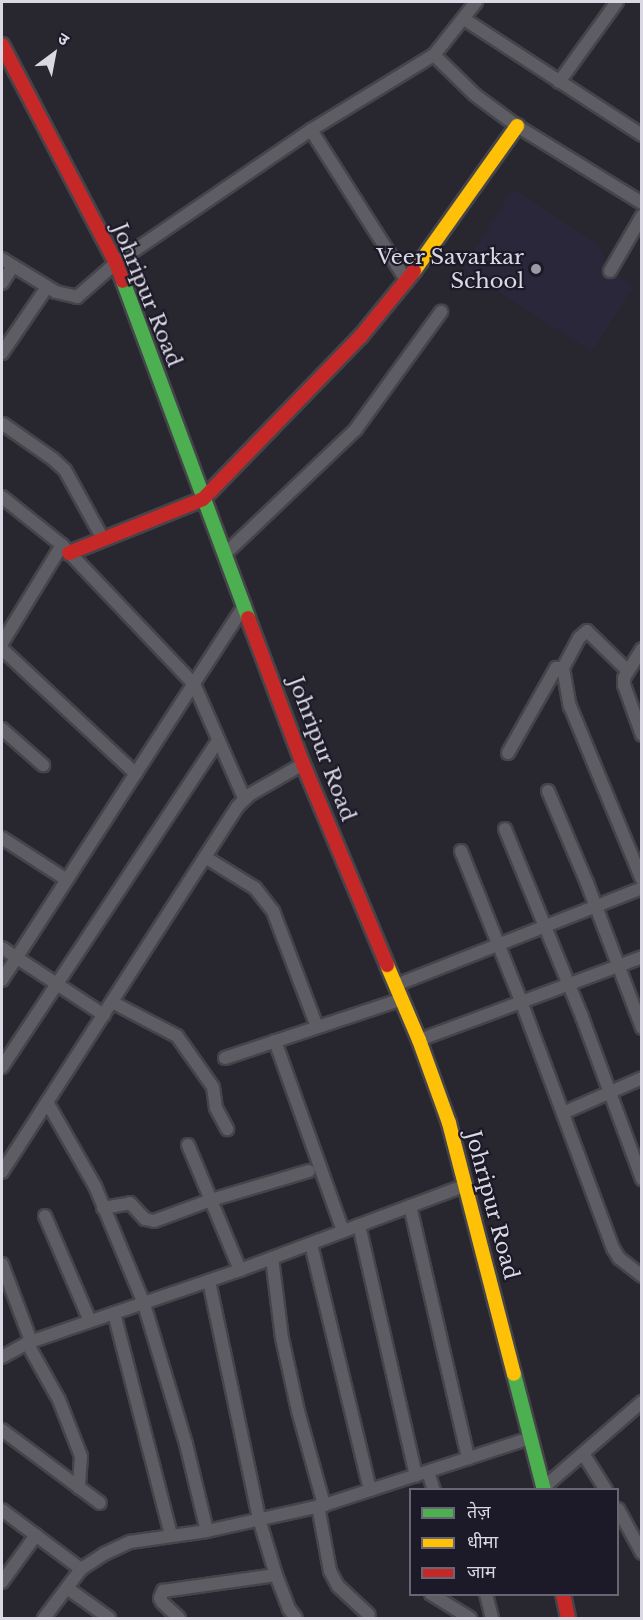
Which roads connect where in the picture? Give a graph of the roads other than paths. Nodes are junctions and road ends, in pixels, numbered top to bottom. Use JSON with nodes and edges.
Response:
{"nodes":[{"id":1,"x":476,"y":2,"type":"edge"},
{"id":2,"x":617,"y":2,"type":"edge"},
{"id":3,"x":464,"y":19,"type":"junction"},
{"id":4,"x":2,"y":45,"type":"edge"},
{"id":5,"x":434,"y":55,"type":"junction"},
{"id":6,"x":559,"y":82,"type":"junction"},
{"id":7,"x":517,"y":126,"type":"junction"},
{"id":8,"x":311,"y":130,"type":"junction"},
{"id":9,"x":642,"y":135,"type":"edge"},
{"id":10,"x":642,"y":203,"type":"edge"},
{"id":11,"x":642,"y":216,"type":"edge"},
{"id":12,"x":2,"y":259,"type":"edge"},
{"id":13,"x":116,"y":263,"type":"junction"},
{"id":14,"x":13,"y":266,"type":"junction"},
{"id":15,"x":610,"y":271,"type":"dead end"},
{"id":16,"x":407,"y":281,"type":"junction"},
{"id":17,"x":2,"y":283,"type":"edge"},
{"id":18,"x":47,"y":286,"type":"junction"},
{"id":19,"x":441,"y":312,"type":"dead end"},
{"id":20,"x":2,"y":353,"type":"edge"},
{"id":21,"x":3,"y":424,"type":"dead end"},
{"id":22,"x":2,"y":497,"type":"edge"},
{"id":23,"x":203,"y":499,"type":"junction"},
{"id":24,"x":103,"y":539,"type":"junction"},
{"id":25,"x":65,"y":549,"type":"junction"},
{"id":26,"x":226,"y":553,"type":"junction"},
{"id":27,"x":245,"y":605,"type":"junction"},
{"id":28,"x":2,"y":643,"type":"edge"},
{"id":29,"x":2,"y":649,"type":"edge"},
{"id":30,"x":642,"y":649,"type":"edge"},
{"id":31,"x":563,"y":668,"type":"junction"},
{"id":32,"x":628,"y":670,"type":"junction"},
{"id":33,"x":194,"y":684,"type":"junction"},
{"id":34,"x":2,"y":729,"type":"edge"},
{"id":35,"x":642,"y":735,"type":"edge"},
{"id":36,"x":218,"y":741,"type":"junction"},
{"id":37,"x":508,"y":753,"type":"dead end"},
{"id":38,"x":303,"y":764,"type":"junction"},
{"id":39,"x":43,"y":765,"type":"dead end"},
{"id":40,"x":136,"y":774,"type":"junction"},
{"id":41,"x":548,"y":791,"type":"dead end"},
{"id":42,"x":244,"y":798,"type":"junction"},
{"id":43,"x":505,"y":829,"type":"dead end"},
{"id":44,"x":2,"y":838,"type":"edge"},
{"id":45,"x":461,"y":851,"type":"dead end"},
{"id":46,"x":206,"y":857,"type":"junction"},
{"id":47,"x":67,"y":880,"type":"junction"},
{"id":48,"x":642,"y":880,"type":"edge"},
{"id":49,"x":642,"y":888,"type":"edge"},
{"id":50,"x":596,"y":906,"type":"junction"},
{"id":51,"x":545,"y":925,"type":"junction"},
{"id":52,"x":499,"y":945,"type":"junction"},
{"id":53,"x":2,"y":948,"type":"edge"},
{"id":54,"x":642,"y":957,"type":"edge"},
{"id":55,"x":16,"y":958,"type":"junction"},
{"id":56,"x":617,"y":966,"type":"junction"},
{"id":57,"x":2,"y":980,"type":"edge"},
{"id":58,"x":569,"y":984,"type":"junction"},
{"id":59,"x":57,"y":985,"type":"junction"},
{"id":60,"x":396,"y":985,"type":"junction"},
{"id":61,"x":402,"y":999,"type":"junction"},
{"id":62,"x":521,"y":1001,"type":"junction"},
{"id":63,"x":112,"y":1002,"type":"junction"},
{"id":64,"x":104,"y":1015,"type":"junction"},
{"id":65,"x":317,"y":1027,"type":"junction"},
{"id":66,"x":642,"y":1028,"type":"edge"},
{"id":67,"x":419,"y":1040,"type":"junction"},
{"id":68,"x":275,"y":1041,"type":"junction"},
{"id":69,"x":225,"y":1058,"type":"dead end"},
{"id":70,"x":2,"y":1067,"type":"edge"},
{"id":71,"x":642,"y":1078,"type":"edge"},
{"id":72,"x":609,"y":1093,"type":"junction"},
{"id":73,"x":47,"y":1102,"type":"junction"},
{"id":74,"x":563,"y":1113,"type":"junction"},
{"id":75,"x":227,"y":1129,"type":"dead end"},
{"id":76,"x":188,"y":1145,"type":"dead end"},
{"id":77,"x":309,"y":1171,"type":"dead end"},
{"id":78,"x":2,"y":1172,"type":"edge"},
{"id":79,"x":642,"y":1179,"type":"edge"},
{"id":80,"x":466,"y":1185,"type":"junction"},
{"id":81,"x":211,"y":1200,"type":"junction"},
{"id":82,"x":410,"y":1206,"type":"junction"},
{"id":83,"x":104,"y":1208,"type":"junction"},
{"id":84,"x":45,"y":1216,"type":"dead end"},
{"id":85,"x":359,"y":1225,"type":"junction"},
{"id":86,"x":344,"y":1231,"type":"junction"},
{"id":87,"x":310,"y":1244,"type":"junction"},
{"id":88,"x":272,"y":1258,"type":"junction"},
{"id":89,"x":2,"y":1264,"type":"edge"},
{"id":90,"x":240,"y":1270,"type":"junction"},
{"id":91,"x":642,"y":1276,"type":"edge"},
{"id":92,"x":209,"y":1281,"type":"junction"},
{"id":93,"x":144,"y":1304,"type":"junction"},
{"id":94,"x":114,"y":1313,"type":"junction"},
{"id":95,"x":90,"y":1321,"type":"junction"},
{"id":96,"x":29,"y":1342,"type":"junction"},
{"id":97,"x":2,"y":1357,"type":"edge"},
{"id":98,"x":641,"y":1404,"type":"edge"},
{"id":99,"x":2,"y":1430,"type":"edge"},
{"id":100,"x":530,"y":1438,"type":"junction"},
{"id":101,"x":584,"y":1455,"type":"junction"},
{"id":102,"x":468,"y":1458,"type":"junction"},
{"id":103,"x":422,"y":1474,"type":"junction"},
{"id":104,"x":79,"y":1488,"type":"junction"},
{"id":105,"x":432,"y":1488,"type":"edge"},
{"id":106,"x":544,"y":1488,"type":"edge"},
{"id":107,"x":545,"y":1488,"type":"edge"},
{"id":108,"x":605,"y":1488,"type":"edge"},
{"id":109,"x":370,"y":1490,"type":"junction"},
{"id":110,"x":100,"y":1503,"type":"dead end"},
{"id":111,"x":321,"y":1505,"type":"junction"},
{"id":112,"x":2,"y":1510,"type":"edge"},
{"id":113,"x":619,"y":1511,"type":"edge"},
{"id":114,"x":259,"y":1519,"type":"junction"},
{"id":115,"x":207,"y":1531,"type":"junction"},
{"id":116,"x":36,"y":1535,"type":"junction"},
{"id":117,"x":171,"y":1535,"type":"junction"},
{"id":118,"x":642,"y":1553,"type":"edge"},
{"id":119,"x":81,"y":1569,"type":"junction"},
{"id":120,"x":276,"y":1575,"type":"junction"},
{"id":121,"x":2,"y":1582,"type":"edge"},
{"id":122,"x":67,"y":1588,"type":"junction"},
{"id":123,"x":434,"y":1596,"type":"edge"},
{"id":124,"x":486,"y":1596,"type":"edge"},
{"id":125,"x":563,"y":1596,"type":"edge"},
{"id":126,"x":369,"y":1615,"type":"dead end"},
{"id":127,"x":44,"y":1618,"type":"edge"},
{"id":128,"x":109,"y":1618,"type":"edge"},
{"id":129,"x":179,"y":1618,"type":"edge"},
{"id":130,"x":296,"y":1618,"type":"edge"},
{"id":131,"x":470,"y":1618,"type":"edge"},
{"id":132,"x":492,"y":1618,"type":"edge"},
{"id":133,"x":568,"y":1618,"type":"edge"}],
"edges":[{"from":1,"to":3,"type":"street"},
{"from":2,"to":6,"type":"street"},
{"from":3,"to":5,"type":"street"},
{"from":3,"to":6,"type":"street"},
{"from":4,"to":13,"type":"street","name":"Johripur Road"},
{"from":5,"to":7,"type":"street"},
{"from":5,"to":8,"type":"street"},
{"from":6,"to":9,"type":"street"},
{"from":7,"to":10,"type":"street"},
{"from":7,"to":16,"type":"street"},
{"from":8,"to":13,"type":"street"},
{"from":8,"to":16,"type":"street"},
{"from":11,"to":15,"type":"street"},
{"from":12,"to":14,"type":"street"},
{"from":13,"to":18,"type":"street"},
{"from":13,"to":23,"type":"street","name":"Johripur Road"},
{"from":14,"to":17,"type":"street"},
{"from":14,"to":18,"type":"street"},
{"from":16,"to":23,"type":"street"},
{"from":18,"to":20,"type":"street"},
{"from":19,"to":26,"type":"street"},
{"from":21,"to":24,"type":"street"},
{"from":22,"to":25,"type":"street"},
{"from":23,"to":24,"type":"street"},
{"from":23,"to":26,"type":"street","name":"Johripur Road"},
{"from":24,"to":25,"type":"street"},
{"from":25,"to":28,"type":"street"},
{"from":25,"to":33,"type":"street"},
{"from":26,"to":27,"type":"street","name":"Johripur Road"},
{"from":27,"to":33,"type":"street"},
{"from":27,"to":38,"type":"street","name":"Johripur Road"},
{"from":29,"to":40,"type":"street"},
{"from":30,"to":32,"type":"street"},
{"from":31,"to":32,"type":"street"},
{"from":31,"to":37,"type":"street"},
{"from":31,"to":48,"type":"street"},
{"from":32,"to":35,"type":"street"},
{"from":33,"to":36,"type":"street"},
{"from":33,"to":40,"type":"street"},
{"from":34,"to":39,"type":"street"},
{"from":36,"to":42,"type":"street"},
{"from":36,"to":59,"type":"street"},
{"from":38,"to":42,"type":"street"},
{"from":38,"to":60,"type":"street","name":"Johripur Road"},
{"from":40,"to":47,"type":"street"},
{"from":41,"to":50,"type":"street"},
{"from":42,"to":46,"type":"street"},
{"from":43,"to":51,"type":"street"},
{"from":44,"to":47,"type":"street"},
{"from":45,"to":52,"type":"street"},
{"from":46,"to":63,"type":"street"},
{"from":46,"to":65,"type":"street"},
{"from":47,"to":55,"type":"street"},
{"from":49,"to":50,"type":"street"},
{"from":50,"to":51,"type":"street"},
{"from":50,"to":56,"type":"street"},
{"from":51,"to":52,"type":"street"},
{"from":51,"to":58,"type":"street"},
{"from":52,"to":60,"type":"street"},
{"from":52,"to":62,"type":"street"},
{"from":53,"to":55,"type":"street"},
{"from":54,"to":56,"type":"street"},
{"from":55,"to":57,"type":"street"},
{"from":55,"to":59,"type":"street"},
{"from":56,"to":58,"type":"street"},
{"from":56,"to":66,"type":"street"},
{"from":58,"to":62,"type":"street"},
{"from":58,"to":72,"type":"street"},
{"from":59,"to":64,"type":"street"},
{"from":59,"to":70,"type":"street"},
{"from":60,"to":61,"type":"street","name":"Johripur Road"},
{"from":61,"to":65,"type":"street"},
{"from":61,"to":67,"type":"street","name":"Johripur Road"},
{"from":62,"to":67,"type":"street"},
{"from":62,"to":74,"type":"street"},
{"from":63,"to":64,"type":"street"},
{"from":63,"to":75,"type":"street"},
{"from":64,"to":73,"type":"street"},
{"from":65,"to":68,"type":"street"},
{"from":67,"to":80,"type":"street","name":"Johripur Road"},
{"from":68,"to":69,"type":"street"},
{"from":68,"to":86,"type":"street"},
{"from":71,"to":72,"type":"street"},
{"from":72,"to":74,"type":"street"},
{"from":72,"to":79,"type":"street"},
{"from":73,"to":78,"type":"street"},
{"from":73,"to":83,"type":"street"},
{"from":74,"to":91,"type":"street"},
{"from":76,"to":81,"type":"street"},
{"from":77,"to":81,"type":"street"},
{"from":80,"to":82,"type":"street"},
{"from":80,"to":100,"type":"street","name":"Johripur Road"},
{"from":81,"to":83,"type":"street"},
{"from":81,"to":90,"type":"street"},
{"from":82,"to":85,"type":"street"},
{"from":82,"to":102,"type":"street"},
{"from":83,"to":93,"type":"street"},
{"from":84,"to":95,"type":"street"},
{"from":85,"to":86,"type":"street"},
{"from":85,"to":103,"type":"street"},
{"from":86,"to":87,"type":"street"},
{"from":87,"to":88,"type":"street"},
{"from":87,"to":109,"type":"street"},
{"from":88,"to":90,"type":"street"},
{"from":88,"to":111,"type":"street"},
{"from":89,"to":96,"type":"street"},
{"from":90,"to":92,"type":"street"},
{"from":92,"to":93,"type":"street"},
{"from":92,"to":114,"type":"street"},
{"from":93,"to":94,"type":"street"},
{"from":93,"to":115,"type":"street"},
{"from":94,"to":95,"type":"street"},
{"from":94,"to":117,"type":"street"},
{"from":95,"to":96,"type":"street"},
{"from":96,"to":97,"type":"street"},
{"from":96,"to":104,"type":"street"},
{"from":98,"to":101,"type":"street"},
{"from":99,"to":104,"type":"street"},
{"from":100,"to":102,"type":"street"},
{"from":100,"to":106,"type":"street","name":"Johripur Road"},
{"from":101,"to":107,"type":"street"},
{"from":101,"to":108,"type":"street"},
{"from":102,"to":103,"type":"street"},
{"from":103,"to":105,"type":"street"},
{"from":103,"to":109,"type":"street"},
{"from":104,"to":110,"type":"street"},
{"from":109,"to":111,"type":"street"},
{"from":111,"to":114,"type":"street"},
{"from":111,"to":126,"type":"street"},
{"from":112,"to":116,"type":"street"},
{"from":113,"to":118,"type":"street"},
{"from":114,"to":115,"type":"street"},
{"from":114,"to":120,"type":"street"},
{"from":115,"to":117,"type":"street"},
{"from":116,"to":119,"type":"street"},
{"from":116,"to":121,"type":"street"},
{"from":117,"to":119,"type":"street"},
{"from":119,"to":122,"type":"street"},
{"from":120,"to":129,"type":"street"},
{"from":120,"to":130,"type":"street"},
{"from":122,"to":127,"type":"street"},
{"from":122,"to":128,"type":"street"},
{"from":123,"to":131,"type":"street"},
{"from":124,"to":132,"type":"street"},
{"from":125,"to":133,"type":"street"}]}
